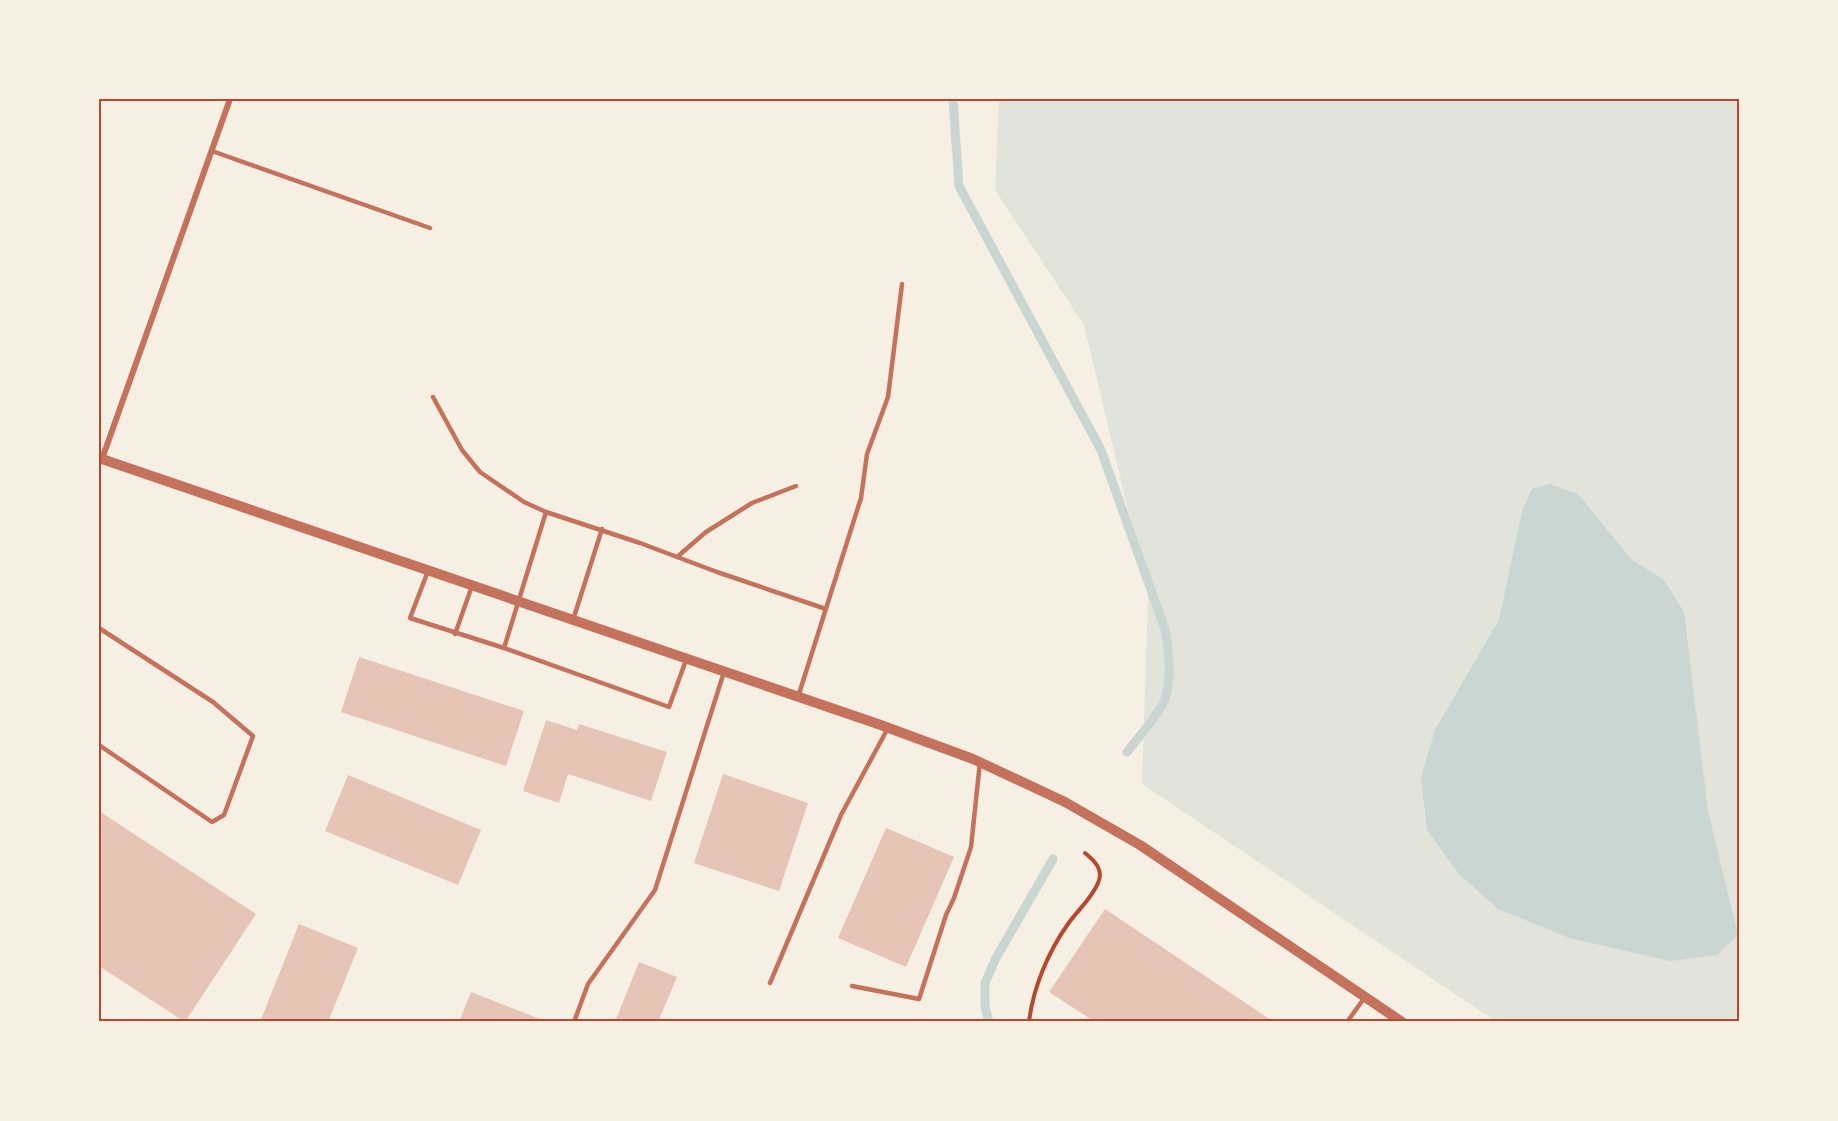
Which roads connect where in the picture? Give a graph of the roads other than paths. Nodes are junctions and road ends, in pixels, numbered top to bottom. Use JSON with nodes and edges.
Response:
{"nodes":[{"id":1,"x":230,"y":99,"type":"edge"},
{"id":2,"x":212,"y":151,"type":"junction"},
{"id":3,"x":430,"y":228,"type":"dead end"},
{"id":4,"x":902,"y":284,"type":"dead end"},
{"id":5,"x":433,"y":397,"type":"dead end"},
{"id":6,"x":100,"y":461,"type":"edge"},
{"id":7,"x":796,"y":486,"type":"dead end"},
{"id":8,"x":546,"y":512,"type":"junction"},
{"id":9,"x":602,"y":530,"type":"junction"},
{"id":10,"x":677,"y":557,"type":"junction"},
{"id":11,"x":428,"y":571,"type":"junction"},
{"id":12,"x":472,"y":586,"type":"junction"},
{"id":13,"x":519,"y":602,"type":"junction"},
{"id":14,"x":826,"y":609,"type":"junction"},
{"id":15,"x":573,"y":620,"type":"junction"},
{"id":16,"x":99,"y":628,"type":"edge"},
{"id":17,"x":455,"y":634,"type":"junction"},
{"id":18,"x":504,"y":648,"type":"junction"},
{"id":19,"x":687,"y":658,"type":"junction"},
{"id":20,"x":724,"y":672,"type":"junction"},
{"id":21,"x":798,"y":697,"type":"junction"},
{"id":22,"x":888,"y":728,"type":"junction"},
{"id":23,"x":99,"y":745,"type":"edge"},
{"id":24,"x":980,"y":762,"type":"junction"},
{"id":25,"x":770,"y":983,"type":"dead end"},
{"id":26,"x":852,"y":986,"type":"dead end"},
{"id":27,"x":1365,"y":997,"type":"junction"},
{"id":28,"x":574,"y":1022,"type":"edge"},
{"id":29,"x":1347,"y":1022,"type":"edge"},
{"id":30,"x":1402,"y":1022,"type":"edge"}],
"edges":[{"from":1,"to":2,"type":"street"},
{"from":2,"to":3,"type":"lane"},
{"from":2,"to":6,"type":"street"},
{"from":4,"to":14,"type":"lane"},
{"from":5,"to":8,"type":"lane"},
{"from":6,"to":11,"type":"street"},
{"from":7,"to":10,"type":"lane"},
{"from":8,"to":9,"type":"lane"},
{"from":8,"to":13,"type":"lane"},
{"from":9,"to":10,"type":"lane"},
{"from":9,"to":15,"type":"lane"},
{"from":10,"to":14,"type":"lane"},
{"from":11,"to":12,"type":"street"},
{"from":11,"to":17,"type":"lane"},
{"from":12,"to":13,"type":"street"},
{"from":12,"to":17,"type":"lane"},
{"from":13,"to":15,"type":"street"},
{"from":13,"to":18,"type":"lane"},
{"from":14,"to":21,"type":"lane"},
{"from":15,"to":19,"type":"street"},
{"from":16,"to":23,"type":"lane"},
{"from":17,"to":18,"type":"lane"},
{"from":18,"to":19,"type":"lane"},
{"from":19,"to":20,"type":"street"},
{"from":20,"to":21,"type":"street"},
{"from":20,"to":28,"type":"lane"},
{"from":21,"to":22,"type":"street"},
{"from":22,"to":24,"type":"street"},
{"from":22,"to":25,"type":"lane"},
{"from":24,"to":26,"type":"lane"},
{"from":24,"to":27,"type":"street"},
{"from":27,"to":29,"type":"lane"},
{"from":27,"to":30,"type":"street"}]}
